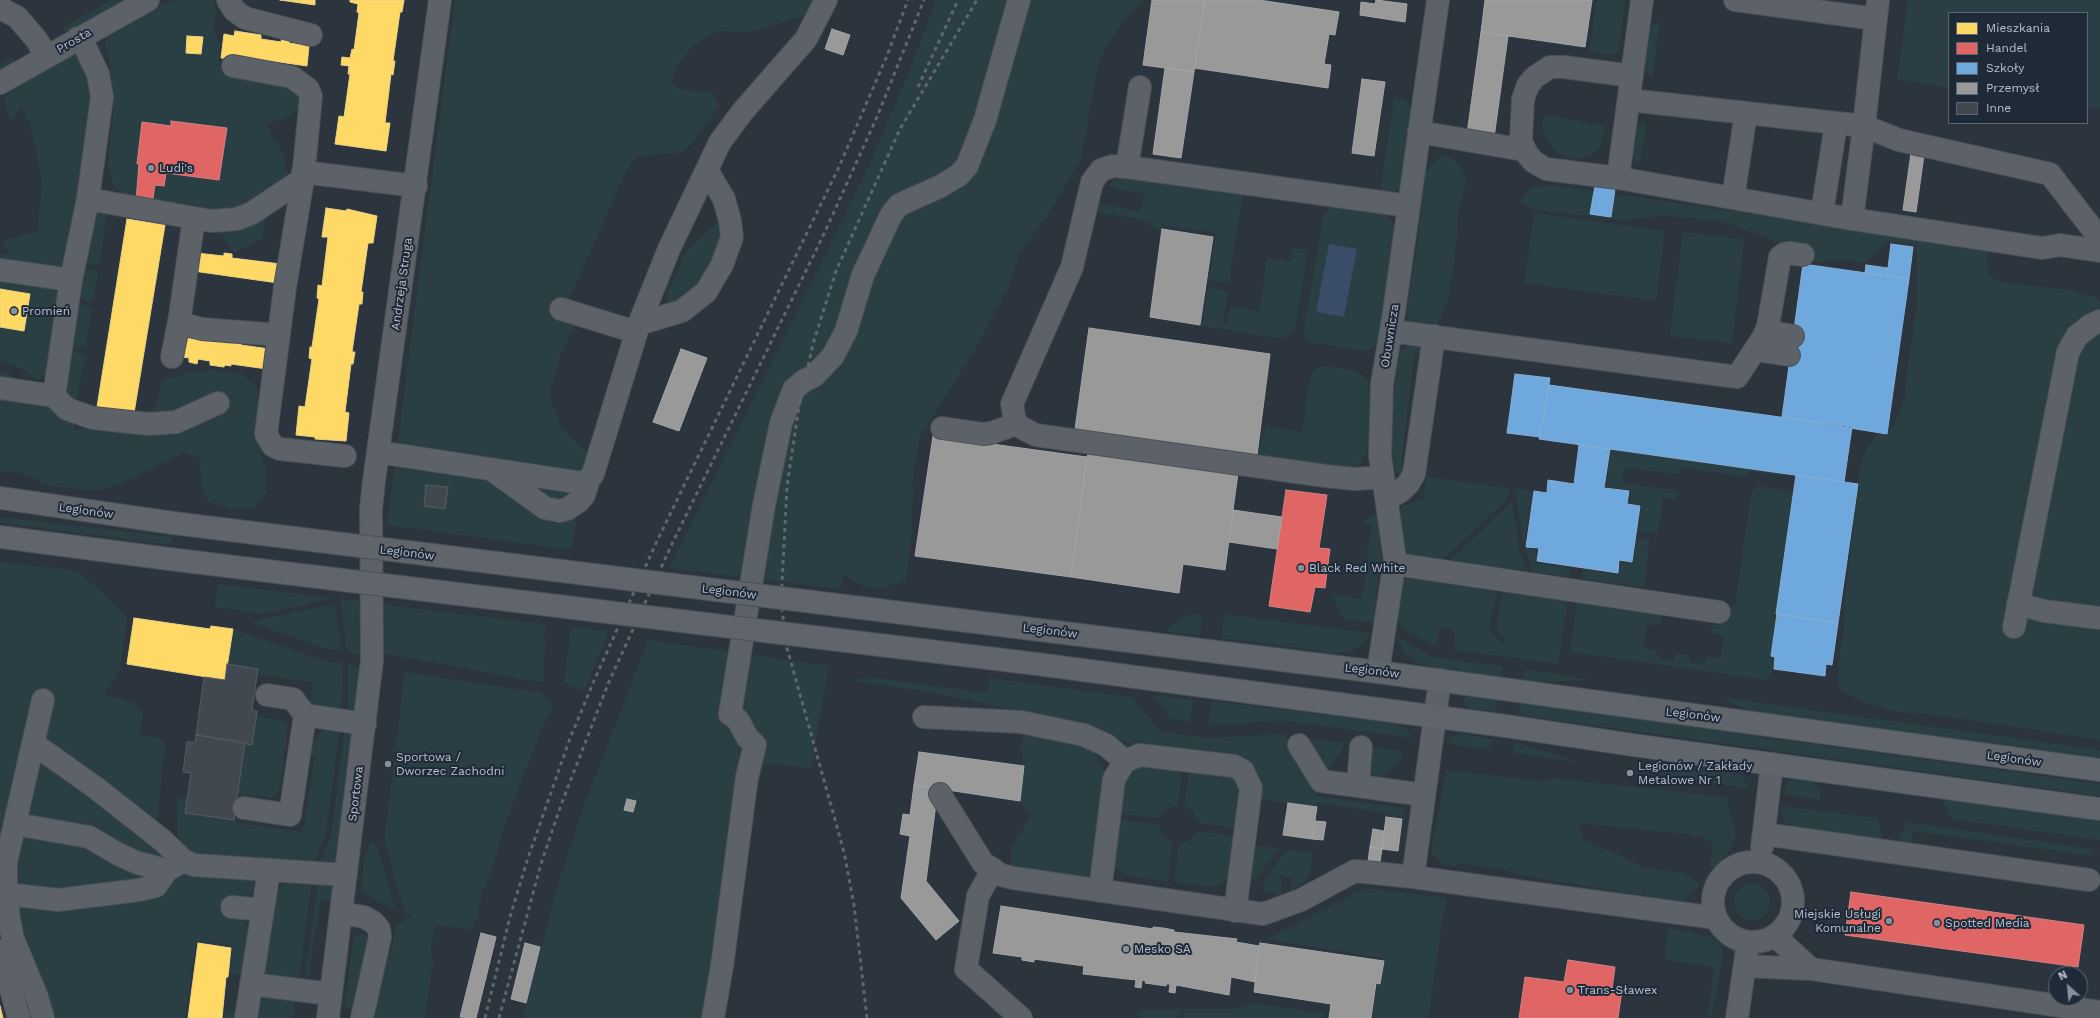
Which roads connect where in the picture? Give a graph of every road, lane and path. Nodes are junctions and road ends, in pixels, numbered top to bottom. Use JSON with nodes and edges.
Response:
{"nodes":[{"id":1,"x":148,"y":0,"type":"edge"},
{"id":2,"x":228,"y":0,"type":"edge"},
{"id":3,"x":440,"y":0,"type":"edge"},
{"id":4,"x":826,"y":0,"type":"edge"},
{"id":5,"x":1019,"y":0,"type":"edge"},
{"id":6,"x":1438,"y":0,"type":"edge"},
{"id":7,"x":1642,"y":0,"type":"edge"},
{"id":8,"x":1735,"y":0,"type":"edge"},
{"id":9,"x":1800,"y":4,"type":"edge"},
{"id":10,"x":0,"y":8,"type":"edge"},
{"id":11,"x":1877,"y":10,"type":"edge"},
{"id":12,"x":311,"y":35,"type":"dead end"},
{"id":13,"x":78,"y":38,"type":"junction"},
{"id":14,"x":47,"y":57,"type":"junction"},
{"id":15,"x":233,"y":66,"type":"dead end"},
{"id":16,"x":1632,"y":76,"type":"junction"},
{"id":17,"x":0,"y":83,"type":"edge"},
{"id":18,"x":1140,"y":87,"type":"dead end"},
{"id":19,"x":1629,"y":100,"type":"junction"},
{"id":20,"x":1746,"y":113,"type":"junction"},
{"id":21,"x":1836,"y":124,"type":"junction"},
{"id":22,"x":1864,"y":126,"type":"junction"},
{"id":23,"x":1419,"y":132,"type":"junction"},
{"id":24,"x":1524,"y":150,"type":"junction"},
{"id":25,"x":1127,"y":167,"type":"junction"},
{"id":26,"x":707,"y":170,"type":"junction"},
{"id":27,"x":303,"y":176,"type":"junction"},
{"id":28,"x":1618,"y":178,"type":"junction"},
{"id":29,"x":416,"y":186,"type":"junction"},
{"id":30,"x":1733,"y":198,"type":"junction"},
{"id":31,"x":88,"y":199,"type":"junction"},
{"id":32,"x":1409,"y":206,"type":"junction"},
{"id":33,"x":1822,"y":213,"type":"junction"},
{"id":34,"x":194,"y":218,"type":"junction"},
{"id":35,"x":1852,"y":218,"type":"junction"},
{"id":36,"x":2100,"y":239,"type":"edge"},
{"id":37,"x":2100,"y":251,"type":"edge"},
{"id":38,"x":1803,"y":255,"type":"dead end"},
{"id":39,"x":0,"y":270,"type":"edge"},
{"id":40,"x":71,"y":280,"type":"junction"},
{"id":41,"x":561,"y":309,"type":"dead end"},
{"id":42,"x":2100,"y":321,"type":"edge"},
{"id":43,"x":179,"y":324,"type":"junction"},
{"id":44,"x":637,"y":328,"type":"junction"},
{"id":45,"x":1391,"y":331,"type":"junction"},
{"id":46,"x":1766,"y":331,"type":"junction"},
{"id":47,"x":279,"y":335,"type":"junction"},
{"id":48,"x":1434,"y":336,"type":"junction"},
{"id":49,"x":1756,"y":350,"type":"junction"},
{"id":50,"x":172,"y":357,"type":"dead end"},
{"id":51,"x":0,"y":388,"type":"edge"},
{"id":52,"x":54,"y":396,"type":"junction"},
{"id":53,"x":218,"y":403,"type":"dead end"},
{"id":54,"x":1015,"y":422,"type":"junction"},
{"id":55,"x":942,"y":428,"type":"dead end"},
{"id":56,"x":378,"y":452,"type":"junction"},
{"id":57,"x":345,"y":456,"type":"dead end"},
{"id":58,"x":489,"y":469,"type":"junction"},
{"id":59,"x":1383,"y":477,"type":"junction"},
{"id":60,"x":589,"y":479,"type":"junction"},
{"id":61,"x":0,"y":498,"type":"edge"},
{"id":62,"x":1387,"y":499,"type":"junction"},
{"id":63,"x":0,"y":537,"type":"edge"},
{"id":64,"x":1395,"y":564,"type":"junction"},
{"id":65,"x":371,"y":569,"type":"joint"},
{"id":66,"x":2018,"y":604,"type":"junction"},
{"id":67,"x":1719,"y":612,"type":"dead end"},
{"id":68,"x":2100,"y":618,"type":"edge"},
{"id":69,"x":2014,"y":627,"type":"dead end"},
{"id":70,"x":1378,"y":672,"type":"junction"},
{"id":71,"x":1440,"y":680,"type":"junction"},
{"id":72,"x":267,"y":695,"type":"dead end"},
{"id":73,"x":43,"y":700,"type":"dead end"},
{"id":74,"x":305,"y":715,"type":"junction"},
{"id":75,"x":924,"y":716,"type":"dead end"},
{"id":76,"x":1435,"y":716,"type":"junction"},
{"id":77,"x":365,"y":724,"type":"junction"},
{"id":78,"x":34,"y":744,"type":"junction"},
{"id":79,"x":1299,"y":745,"type":"dead end"},
{"id":80,"x":1360,"y":747,"type":"dead end"},
{"id":81,"x":1125,"y":761,"type":"junction"},
{"id":82,"x":1772,"y":764,"type":"junction"},
{"id":83,"x":2100,"y":770,"type":"edge"},
{"id":84,"x":1358,"y":786,"type":"junction"},
{"id":85,"x":940,"y":794,"type":"dead end"},
{"id":86,"x":1424,"y":795,"type":"junction"},
{"id":87,"x":244,"y":808,"type":"dead end"},
{"id":88,"x":2100,"y":808,"type":"edge"},
{"id":89,"x":15,"y":824,"type":"junction"},
{"id":90,"x":1764,"y":834,"type":"junction"},
{"id":91,"x":1760,"y":862,"type":"junction"},
{"id":92,"x":175,"y":865,"type":"junction"},
{"id":93,"x":993,"y":869,"type":"junction"},
{"id":94,"x":269,"y":871,"type":"junction"},
{"id":95,"x":346,"y":875,"type":"junction"},
{"id":96,"x":1413,"y":877,"type":"junction"},
{"id":97,"x":2089,"y":880,"type":"dead end"},
{"id":98,"x":1100,"y":891,"type":"junction"},
{"id":99,"x":7,"y":894,"type":"junction"},
{"id":100,"x":232,"y":907,"type":"dead end"},
{"id":101,"x":263,"y":910,"type":"junction"},
{"id":102,"x":1235,"y":911,"type":"junction"},
{"id":103,"x":341,"y":913,"type":"junction"},
{"id":104,"x":1716,"y":918,"type":"junction"},
{"id":105,"x":1775,"y":936,"type":"junction"},
{"id":106,"x":1748,"y":942,"type":"junction"},
{"id":107,"x":0,"y":951,"type":"edge"},
{"id":108,"x":1744,"y":966,"type":"junction"},
{"id":109,"x":1811,"y":970,"type":"junction"},
{"id":110,"x":251,"y":984,"type":"junction"},
{"id":111,"x":331,"y":994,"type":"junction"},
{"id":112,"x":2100,"y":1012,"type":"edge"},
{"id":113,"x":19,"y":1018,"type":"edge"},
{"id":114,"x":43,"y":1018,"type":"edge"},
{"id":115,"x":246,"y":1018,"type":"edge"},
{"id":116,"x":328,"y":1018,"type":"edge"},
{"id":117,"x":362,"y":1018,"type":"edge"},
{"id":118,"x":713,"y":1018,"type":"edge"},
{"id":119,"x":1021,"y":1018,"type":"edge"},
{"id":120,"x":1737,"y":1018,"type":"edge"}],
"edges":[{"from":1,"to":13,"type":"street","name":"Prosta"},
{"from":2,"to":12,"type":"street"},
{"from":3,"to":29,"type":"street","name":"Andrzeja Struga"},
{"from":4,"to":26,"type":"street"},
{"from":5,"to":118,"type":"street"},
{"from":6,"to":23,"type":"street","name":"Obuwnicza"},
{"from":7,"to":16,"type":"street"},
{"from":8,"to":9,"type":"street"},
{"from":9,"to":11,"type":"street"},
{"from":10,"to":14,"type":"street"},
{"from":11,"to":22,"type":"street"},
{"from":13,"to":14,"type":"street","name":"Prosta"},
{"from":13,"to":31,"type":"street"},
{"from":14,"to":17,"type":"street","name":"Prosta"},
{"from":15,"to":27,"type":"street"},
{"from":16,"to":19,"type":"street"},
{"from":16,"to":24,"type":"street"},
{"from":18,"to":25,"type":"street"},
{"from":19,"to":20,"type":"street"},
{"from":19,"to":28,"type":"street"},
{"from":20,"to":21,"type":"street"},
{"from":20,"to":30,"type":"street"},
{"from":21,"to":22,"type":"street"},
{"from":21,"to":33,"type":"street"},
{"from":22,"to":35,"type":"street"},
{"from":22,"to":36,"type":"street"},
{"from":23,"to":24,"type":"street"},
{"from":23,"to":32,"type":"street","name":"Obuwnicza"},
{"from":24,"to":28,"type":"street"},
{"from":25,"to":32,"type":"street"},
{"from":25,"to":54,"type":"street"},
{"from":26,"to":44,"type":"street"},
{"from":26,"to":44,"type":"street"},
{"from":27,"to":29,"type":"street"},
{"from":27,"to":34,"type":"street"},
{"from":27,"to":47,"type":"street"},
{"from":28,"to":30,"type":"street"},
{"from":29,"to":56,"type":"street","name":"Andrzeja Struga"},
{"from":30,"to":33,"type":"street"},
{"from":31,"to":34,"type":"street"},
{"from":31,"to":40,"type":"street"},
{"from":32,"to":45,"type":"street","name":"Obuwnicza"},
{"from":33,"to":35,"type":"street"},
{"from":34,"to":43,"type":"street"},
{"from":35,"to":37,"type":"street"},
{"from":38,"to":46,"type":"street"},
{"from":39,"to":40,"type":"street"},
{"from":40,"to":52,"type":"street"},
{"from":41,"to":44,"type":"street"},
{"from":42,"to":66,"type":"street"},
{"from":43,"to":47,"type":"street"},
{"from":43,"to":50,"type":"street"},
{"from":44,"to":60,"type":"street"},
{"from":45,"to":48,"type":"street"},
{"from":45,"to":59,"type":"street","name":"Obuwnicza"},
{"from":46,"to":49,"type":"street"},
{"from":46,"to":49,"type":"street"},
{"from":47,"to":57,"type":"street"},
{"from":48,"to":49,"type":"street"},
{"from":48,"to":62,"type":"street"},
{"from":51,"to":52,"type":"street"},
{"from":52,"to":53,"type":"street"},
{"from":54,"to":55,"type":"street"},
{"from":54,"to":59,"type":"street"},
{"from":56,"to":58,"type":"street"},
{"from":56,"to":65,"type":"street","name":"Andrzeja Struga"},
{"from":58,"to":60,"type":"street"},
{"from":58,"to":60,"type":"street"},
{"from":59,"to":62,"type":"street","name":"Obuwnicza"},
{"from":61,"to":70,"type":"main road","name":"Legionów","bridge":true},
{"from":62,"to":64,"type":"street","name":"Obuwnicza"},
{"from":63,"to":76,"type":"main road","bridge":true},
{"from":64,"to":67,"type":"street"},
{"from":64,"to":70,"type":"street","name":"Obuwnicza"},
{"from":65,"to":77,"type":"street","name":"Sportowa"},
{"from":66,"to":68,"type":"street"},
{"from":66,"to":69,"type":"street"},
{"from":70,"to":71,"type":"main road","name":"Legionów"},
{"from":71,"to":76,"type":"street"},
{"from":71,"to":83,"type":"main road","name":"Legionów"},
{"from":72,"to":74,"type":"street"},
{"from":73,"to":78,"type":"street"},
{"from":74,"to":77,"type":"street"},
{"from":74,"to":87,"type":"street"},
{"from":75,"to":81,"type":"street"},
{"from":76,"to":82,"type":"main road"},
{"from":76,"to":86,"type":"street"},
{"from":77,"to":95,"type":"street","name":"Sportowa"},
{"from":78,"to":89,"type":"street"},
{"from":78,"to":92,"type":"street"},
{"from":79,"to":84,"type":"street"},
{"from":80,"to":84,"type":"street"},
{"from":81,"to":98,"type":"street"},
{"from":81,"to":102,"type":"street"},
{"from":82,"to":88,"type":"main road"},
{"from":82,"to":90,"type":"street"},
{"from":84,"to":86,"type":"street"},
{"from":85,"to":93,"type":"street"},
{"from":86,"to":96,"type":"street"},
{"from":89,"to":92,"type":"street"},
{"from":89,"to":99,"type":"street"},
{"from":90,"to":91,"type":"street"},
{"from":90,"to":97,"type":"street"},
{"from":91,"to":104,"type":"street"},
{"from":91,"to":105,"type":"street"},
{"from":92,"to":94,"type":"street"},
{"from":92,"to":99,"type":"street"},
{"from":93,"to":98,"type":"street"},
{"from":93,"to":119,"type":"street"},
{"from":94,"to":95,"type":"street"},
{"from":94,"to":101,"type":"street"},
{"from":95,"to":103,"type":"street","name":"Sportowa"},
{"from":96,"to":102,"type":"street"},
{"from":96,"to":104,"type":"street"},
{"from":98,"to":102,"type":"street"},
{"from":99,"to":114,"type":"street"},
{"from":100,"to":101,"type":"street"},
{"from":101,"to":110,"type":"street"},
{"from":103,"to":111,"type":"street","name":"Sportowa"},
{"from":103,"to":117,"type":"street"},
{"from":104,"to":106,"type":"street"},
{"from":105,"to":106,"type":"street"},
{"from":105,"to":109,"type":"street"},
{"from":106,"to":108,"type":"street"},
{"from":107,"to":113,"type":"street"},
{"from":108,"to":109,"type":"street"},
{"from":108,"to":120,"type":"street"},
{"from":109,"to":112,"type":"street"},
{"from":110,"to":111,"type":"street"},
{"from":110,"to":115,"type":"street"},
{"from":111,"to":116,"type":"street","name":"Sportowa"}]}
